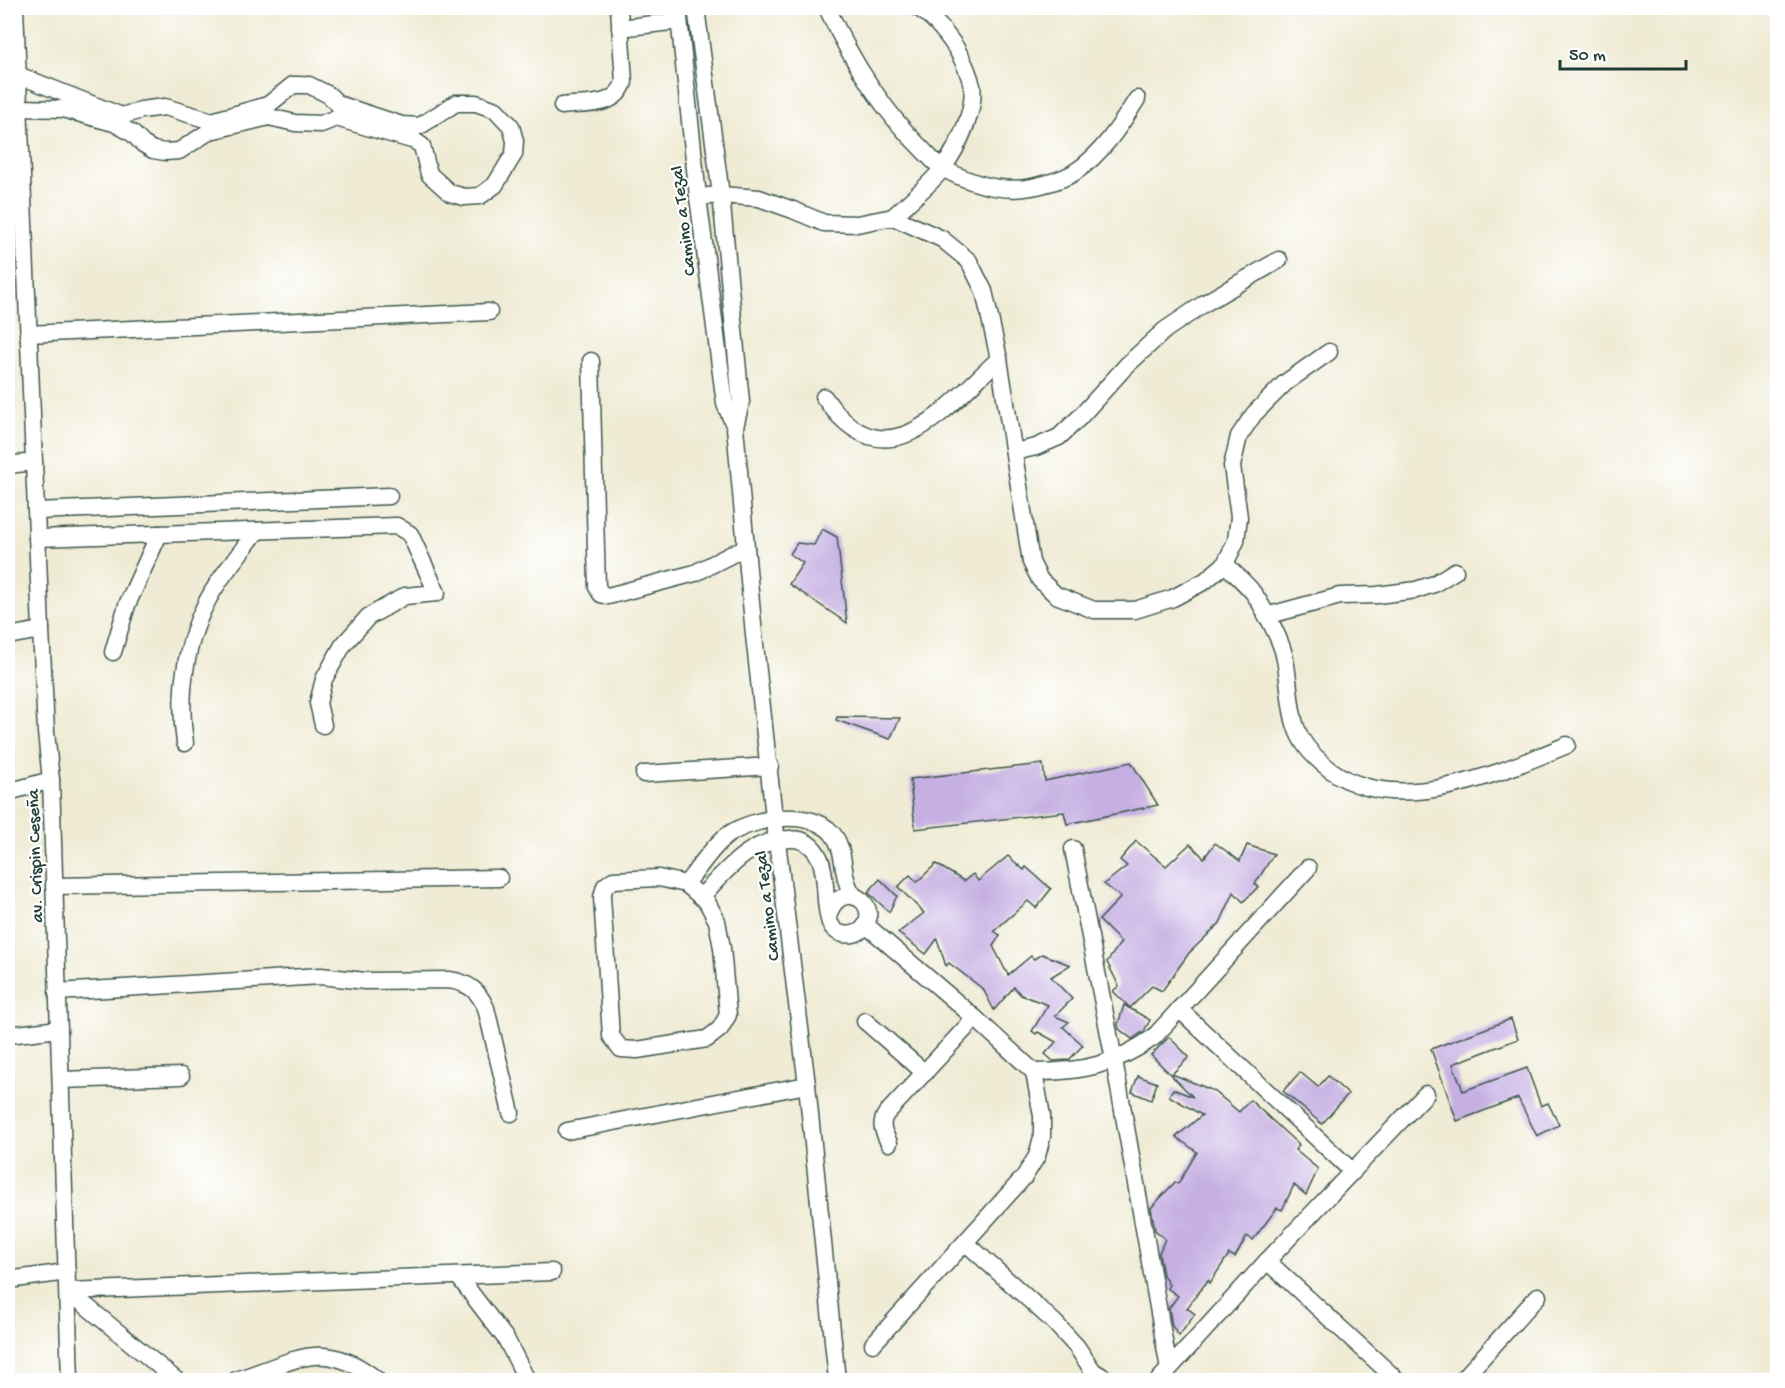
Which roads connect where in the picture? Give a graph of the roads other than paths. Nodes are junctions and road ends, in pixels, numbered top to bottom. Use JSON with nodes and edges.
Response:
{"nodes":[{"id":1,"x":15,"y":8,"type":"edge"},
{"id":2,"x":619,"y":8,"type":"edge"},
{"id":3,"x":696,"y":8,"type":"edge"},
{"id":4,"x":827,"y":8,"type":"edge"},
{"id":5,"x":918,"y":8,"type":"edge"},
{"id":6,"x":678,"y":14,"type":"edge"},
{"id":7,"x":620,"y":28,"type":"junction"},
{"id":8,"x":18,"y":75,"type":"junction"},
{"id":9,"x":1137,"y":99,"type":"dead end"},
{"id":10,"x":562,"y":106,"type":"dead end"},
{"id":11,"x":20,"y":108,"type":"junction"},
{"id":12,"x":942,"y":168,"type":"junction"},
{"id":13,"x":721,"y":195,"type":"junction"},
{"id":14,"x":698,"y":197,"type":"junction"},
{"id":15,"x":15,"y":210,"type":"edge"},
{"id":16,"x":893,"y":217,"type":"junction"},
{"id":17,"x":1279,"y":260,"type":"dead end"},
{"id":18,"x":489,"y":312,"type":"dead end"},
{"id":19,"x":28,"y":334,"type":"junction"},
{"id":20,"x":1329,"y":352,"type":"dead end"},
{"id":21,"x":999,"y":359,"type":"junction"},
{"id":22,"x":591,"y":361,"type":"dead end"},
{"id":23,"x":824,"y":397,"type":"dead end"},
{"id":24,"x":735,"y":427,"type":"junction"},
{"id":25,"x":1014,"y":452,"type":"junction"},
{"id":26,"x":34,"y":462,"type":"junction"},
{"id":27,"x":8,"y":465,"type":"edge"},
{"id":28,"x":389,"y":496,"type":"dead end"},
{"id":29,"x":37,"y":511,"type":"junction"},
{"id":30,"x":257,"y":531,"type":"junction"},
{"id":31,"x":159,"y":534,"type":"junction"},
{"id":32,"x":38,"y":538,"type":"junction"},
{"id":33,"x":746,"y":547,"type":"junction"},
{"id":34,"x":1225,"y":564,"type":"junction"},
{"id":35,"x":1455,"y":572,"type":"dead end"},
{"id":36,"x":1266,"y":616,"type":"junction"},
{"id":37,"x":41,"y":630,"type":"junction"},
{"id":38,"x":8,"y":636,"type":"edge"},
{"id":39,"x":113,"y":652,"type":"dead end"},
{"id":40,"x":323,"y":725,"type":"dead end"},
{"id":41,"x":185,"y":743,"type":"dead end"},
{"id":42,"x":1567,"y":745,"type":"dead end"},
{"id":43,"x":770,"y":766,"type":"junction"},
{"id":44,"x":644,"y":774,"type":"dead end"},
{"id":45,"x":51,"y":780,"type":"junction"},
{"id":46,"x":8,"y":792,"type":"edge"},
{"id":47,"x":774,"y":817,"type":"junction"},
{"id":48,"x":777,"y":838,"type":"junction"},
{"id":49,"x":1073,"y":849,"type":"dead end"},
{"id":50,"x":1308,"y":868,"type":"dead end"},
{"id":51,"x":499,"y":878,"type":"dead end"},
{"id":52,"x":686,"y":884,"type":"junction"},
{"id":53,"x":54,"y":886,"type":"junction"},
{"id":54,"x":702,"y":896,"type":"junction"},
{"id":55,"x":855,"y":897,"type":"junction"},
{"id":56,"x":829,"y":914,"type":"junction"},
{"id":57,"x":866,"y":925,"type":"junction"},
{"id":58,"x":57,"y":992,"type":"junction"},
{"id":59,"x":1179,"y":1009,"type":"junction"},
{"id":60,"x":975,"y":1018,"type":"junction"},
{"id":61,"x":865,"y":1021,"type":"dead end"},
{"id":62,"x":59,"y":1029,"type":"junction"},
{"id":63,"x":8,"y":1035,"type":"edge"},
{"id":64,"x":1114,"y":1060,"type":"junction"},
{"id":65,"x":1034,"y":1072,"type":"junction"},
{"id":66,"x":925,"y":1073,"type":"junction"},
{"id":67,"x":181,"y":1076,"type":"dead end"},
{"id":68,"x":61,"y":1080,"type":"junction"},
{"id":69,"x":807,"y":1085,"type":"junction"},
{"id":70,"x":1426,"y":1094,"type":"dead end"},
{"id":71,"x":511,"y":1113,"type":"dead end"},
{"id":72,"x":567,"y":1131,"type":"dead end"},
{"id":73,"x":889,"y":1143,"type":"dead end"},
{"id":74,"x":1353,"y":1172,"type":"junction"},
{"id":75,"x":966,"y":1243,"type":"junction"},
{"id":76,"x":1267,"y":1261,"type":"junction"},
{"id":77,"x":67,"y":1272,"type":"junction"},
{"id":78,"x":552,"y":1272,"type":"dead end"},
{"id":79,"x":459,"y":1276,"type":"junction"},
{"id":80,"x":8,"y":1280,"type":"edge"},
{"id":81,"x":68,"y":1291,"type":"junction"},
{"id":82,"x":1538,"y":1296,"type":"dead end"},
{"id":83,"x":873,"y":1344,"type":"dead end"},
{"id":84,"x":1164,"y":1375,"type":"edge"},
{"id":85,"x":1093,"y":1376,"type":"edge"},
{"id":86,"x":70,"y":1380,"type":"edge"},
{"id":87,"x":176,"y":1380,"type":"edge"},
{"id":88,"x":236,"y":1380,"type":"edge"},
{"id":89,"x":377,"y":1380,"type":"edge"},
{"id":90,"x":527,"y":1380,"type":"edge"},
{"id":91,"x":837,"y":1380,"type":"edge"},
{"id":92,"x":1108,"y":1380,"type":"edge"},
{"id":93,"x":1397,"y":1380,"type":"edge"},
{"id":94,"x":1462,"y":1380,"type":"edge"}],
"edges":[{"from":1,"to":8,"type":"street","name":"av. Crispin Ceseña"},
{"from":2,"to":7,"type":"street"},
{"from":3,"to":13,"type":"street","name":"Camino a Tezal"},
{"from":4,"to":12,"type":"street"},
{"from":5,"to":12,"type":"street"},
{"from":6,"to":7,"type":"street"},
{"from":6,"to":14,"type":"street","name":"Camino a Tezal"},
{"from":7,"to":10,"type":"street"},
{"from":8,"to":11,"type":"street","name":"av. Crispin Ceseña"},
{"from":8,"to":11,"type":"street"},
{"from":9,"to":12,"type":"street"},
{"from":11,"to":15,"type":"street","name":"av. Crispin Ceseña"},
{"from":12,"to":16,"type":"street"},
{"from":13,"to":14,"type":"street"},
{"from":13,"to":16,"type":"street"},
{"from":13,"to":24,"type":"street","name":"Camino a Tezal"},
{"from":14,"to":24,"type":"street","name":"Camino a Tezal"},
{"from":15,"to":19,"type":"street","name":"av. Crispin Ceseña"},
{"from":16,"to":21,"type":"street"},
{"from":17,"to":25,"type":"street"},
{"from":18,"to":19,"type":"street"},
{"from":19,"to":26,"type":"street","name":"av. Crispin Ceseña"},
{"from":20,"to":34,"type":"street"},
{"from":21,"to":23,"type":"street"},
{"from":21,"to":25,"type":"street"},
{"from":22,"to":33,"type":"street"},
{"from":24,"to":33,"type":"street","name":"Camino a Tezal"},
{"from":25,"to":34,"type":"street"},
{"from":26,"to":27,"type":"street"},
{"from":26,"to":29,"type":"street","name":"av. Crispin Ceseña"},
{"from":28,"to":29,"type":"street"},
{"from":29,"to":32,"type":"street","name":"av. Crispin Ceseña"},
{"from":30,"to":31,"type":"street"},
{"from":30,"to":40,"type":"street"},
{"from":30,"to":41,"type":"street"},
{"from":31,"to":32,"type":"street"},
{"from":31,"to":39,"type":"street"},
{"from":32,"to":37,"type":"street","name":"av. Crispin Ceseña"},
{"from":33,"to":43,"type":"street","name":"Camino a Tezal"},
{"from":34,"to":36,"type":"street"},
{"from":35,"to":36,"type":"street"},
{"from":36,"to":42,"type":"street"},
{"from":37,"to":38,"type":"street"},
{"from":37,"to":45,"type":"street","name":"av. Crispin Ceseña"},
{"from":43,"to":44,"type":"street"},
{"from":43,"to":47,"type":"street","name":"Camino a Tezal"},
{"from":45,"to":46,"type":"street"},
{"from":45,"to":53,"type":"street","name":"av. Crispin Ceseña"},
{"from":47,"to":48,"type":"street","name":"Camino a Tezal"},
{"from":47,"to":52,"type":"street"},
{"from":47,"to":55,"type":"street"},
{"from":48,"to":54,"type":"street"},
{"from":48,"to":56,"type":"street"},
{"from":48,"to":69,"type":"street","name":"Camino a Tezal"},
{"from":49,"to":64,"type":"street"},
{"from":50,"to":59,"type":"street"},
{"from":51,"to":53,"type":"street"},
{"from":52,"to":54,"type":"street"},
{"from":52,"to":54,"type":"street"},
{"from":53,"to":58,"type":"street","name":"av. Crispin Ceseña"},
{"from":55,"to":56,"type":"street"},
{"from":55,"to":57,"type":"street"},
{"from":56,"to":57,"type":"street"},
{"from":57,"to":60,"type":"street"},
{"from":58,"to":62,"type":"street","name":"av. Crispin Ceseña"},
{"from":58,"to":71,"type":"street"},
{"from":59,"to":64,"type":"street"},
{"from":59,"to":74,"type":"street"},
{"from":60,"to":65,"type":"street"},
{"from":60,"to":66,"type":"street"},
{"from":61,"to":66,"type":"street"},
{"from":62,"to":63,"type":"street"},
{"from":62,"to":68,"type":"street","name":"av. Crispin Ceseña"},
{"from":64,"to":65,"type":"street"},
{"from":64,"to":84,"type":"street"},
{"from":65,"to":75,"type":"street"},
{"from":66,"to":73,"type":"street"},
{"from":67,"to":68,"type":"street"},
{"from":68,"to":77,"type":"street","name":"av. Crispin Ceseña"},
{"from":69,"to":72,"type":"street"},
{"from":69,"to":91,"type":"street","name":"Camino a Tezal"},
{"from":70,"to":74,"type":"street"},
{"from":74,"to":76,"type":"street"},
{"from":75,"to":83,"type":"street"},
{"from":75,"to":85,"type":"street"},
{"from":76,"to":84,"type":"street"},
{"from":76,"to":93,"type":"street"},
{"from":77,"to":80,"type":"street"},
{"from":77,"to":81,"type":"street","name":"av. Crispin Ceseña"},
{"from":78,"to":79,"type":"street"},
{"from":79,"to":81,"type":"street"},
{"from":79,"to":90,"type":"street"},
{"from":81,"to":86,"type":"street","name":"av. Crispin Ceseña"},
{"from":81,"to":87,"type":"street"},
{"from":82,"to":94,"type":"street"},
{"from":85,"to":92,"type":"street"},
{"from":88,"to":89,"type":"street"}]}
